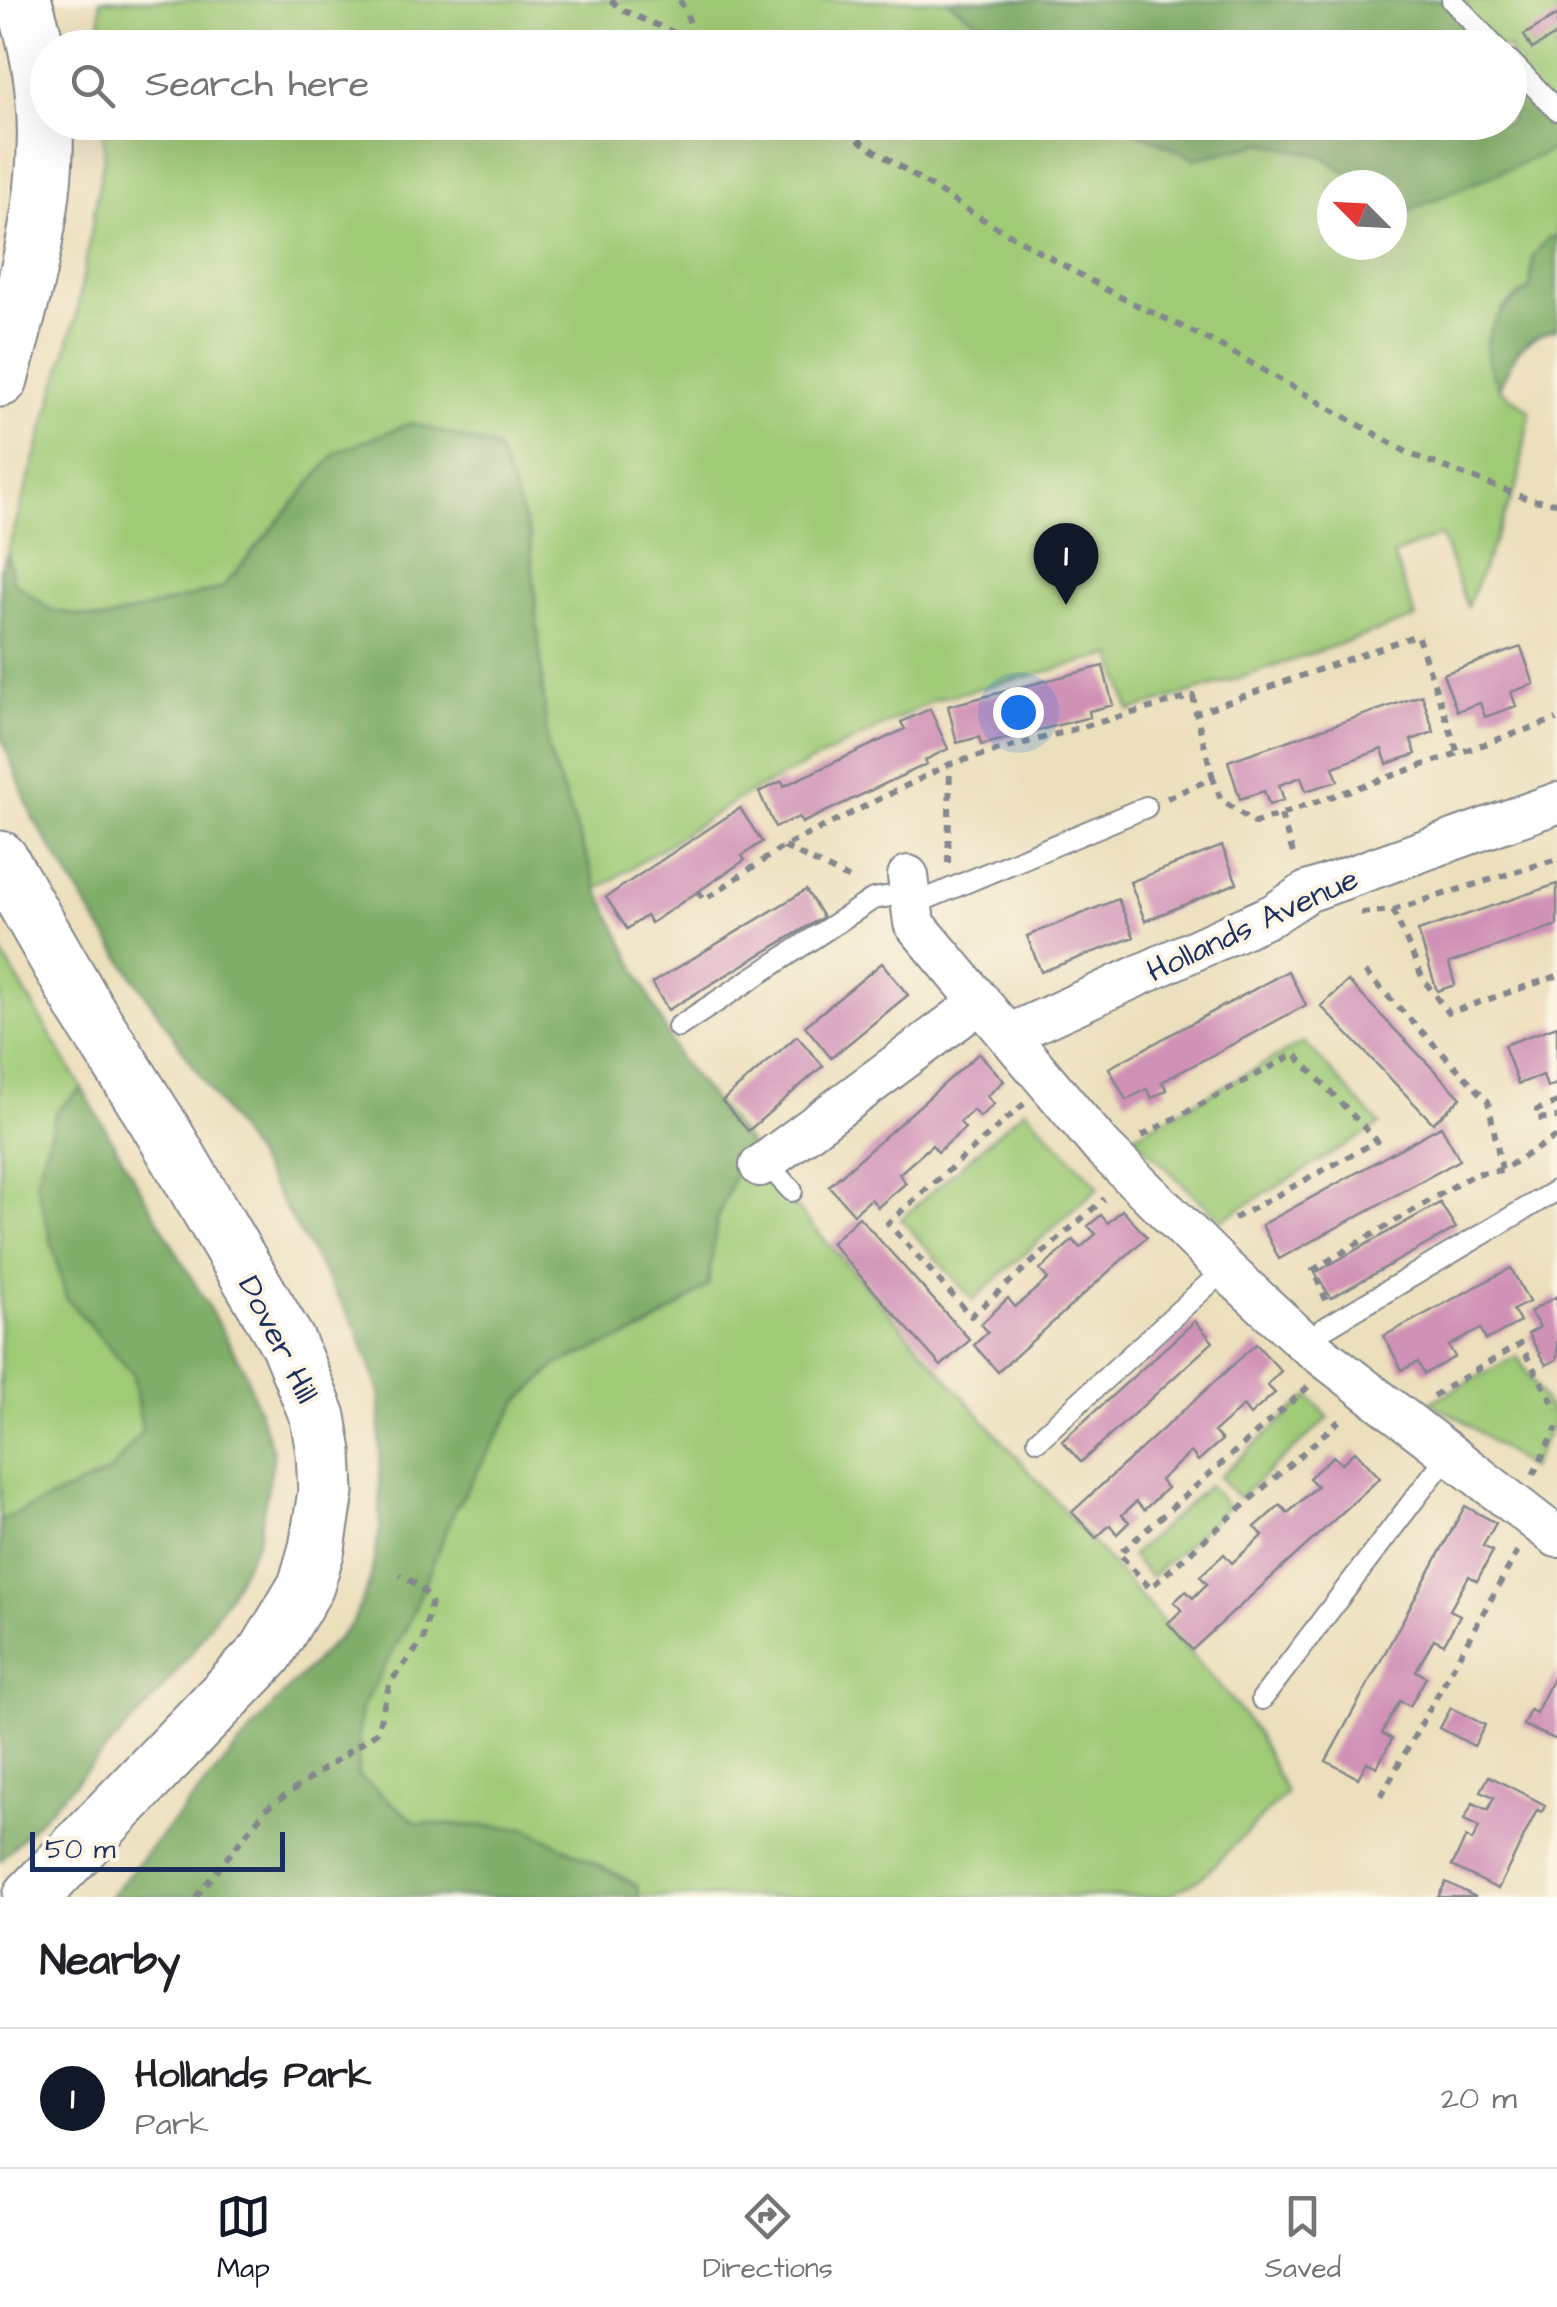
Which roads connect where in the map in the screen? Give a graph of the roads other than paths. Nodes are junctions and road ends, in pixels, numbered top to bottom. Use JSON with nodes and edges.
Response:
{"nodes":[{"id":1,"x":23,"y":0,"type":"edge"},
{"id":2,"x":1452,"y":0,"type":"edge"},
{"id":3,"x":32,"y":30,"type":"edge"},
{"id":4,"x":1480,"y":30,"type":"edge"},
{"id":5,"x":1527,"y":79,"type":"edge"},
{"id":6,"x":1557,"y":110,"type":"edge"},
{"id":7,"x":43,"y":140,"type":"edge"},
{"id":8,"x":0,"y":379,"type":"edge"},
{"id":9,"x":1557,"y":803,"type":"edge"},
{"id":10,"x":1146,"y":807,"type":"road end"},
{"id":11,"x":0,"y":858,"type":"edge"},
{"id":12,"x":910,"y":891,"type":"junction"},
{"id":13,"x":981,"y":1002,"type":"junction"},
{"id":14,"x":678,"y":1027,"type":"dead end"},
{"id":15,"x":1008,"y":1035,"type":"junction"},
{"id":16,"x":772,"y":1173,"type":"dead end"},
{"id":17,"x":1557,"y":1190,"type":"edge"},
{"id":18,"x":1225,"y":1269,"type":"junction"},
{"id":19,"x":1303,"y":1340,"type":"junction"},
{"id":20,"x":1038,"y":1440,"type":"dead end"},
{"id":21,"x":1448,"y":1455,"type":"junction"},
{"id":22,"x":1542,"y":1536,"type":"edge"},
{"id":23,"x":1262,"y":1699,"type":"dead end"},
{"id":24,"x":31,"y":1897,"type":"edge"}],
"edges":[{"from":1,"to":3,"type":"main road"},
{"from":2,"to":4,"type":"lane"},
{"from":5,"to":6,"type":"lane"},
{"from":7,"to":8,"type":"main road"},
{"from":9,"to":15,"type":"street","name":"Hollands Avenue"},
{"from":10,"to":12,"type":"lane"},
{"from":11,"to":24,"type":"main road","name":"Dover Hill"},
{"from":12,"to":13,"type":"street"},
{"from":12,"to":14,"type":"lane"},
{"from":13,"to":15,"type":"street"},
{"from":13,"to":16,"type":"street"},
{"from":15,"to":18,"type":"street"},
{"from":17,"to":19,"type":"lane"},
{"from":18,"to":19,"type":"street"},
{"from":18,"to":20,"type":"lane"},
{"from":19,"to":21,"type":"street"},
{"from":21,"to":22,"type":"street"},
{"from":21,"to":23,"type":"lane"}]}
